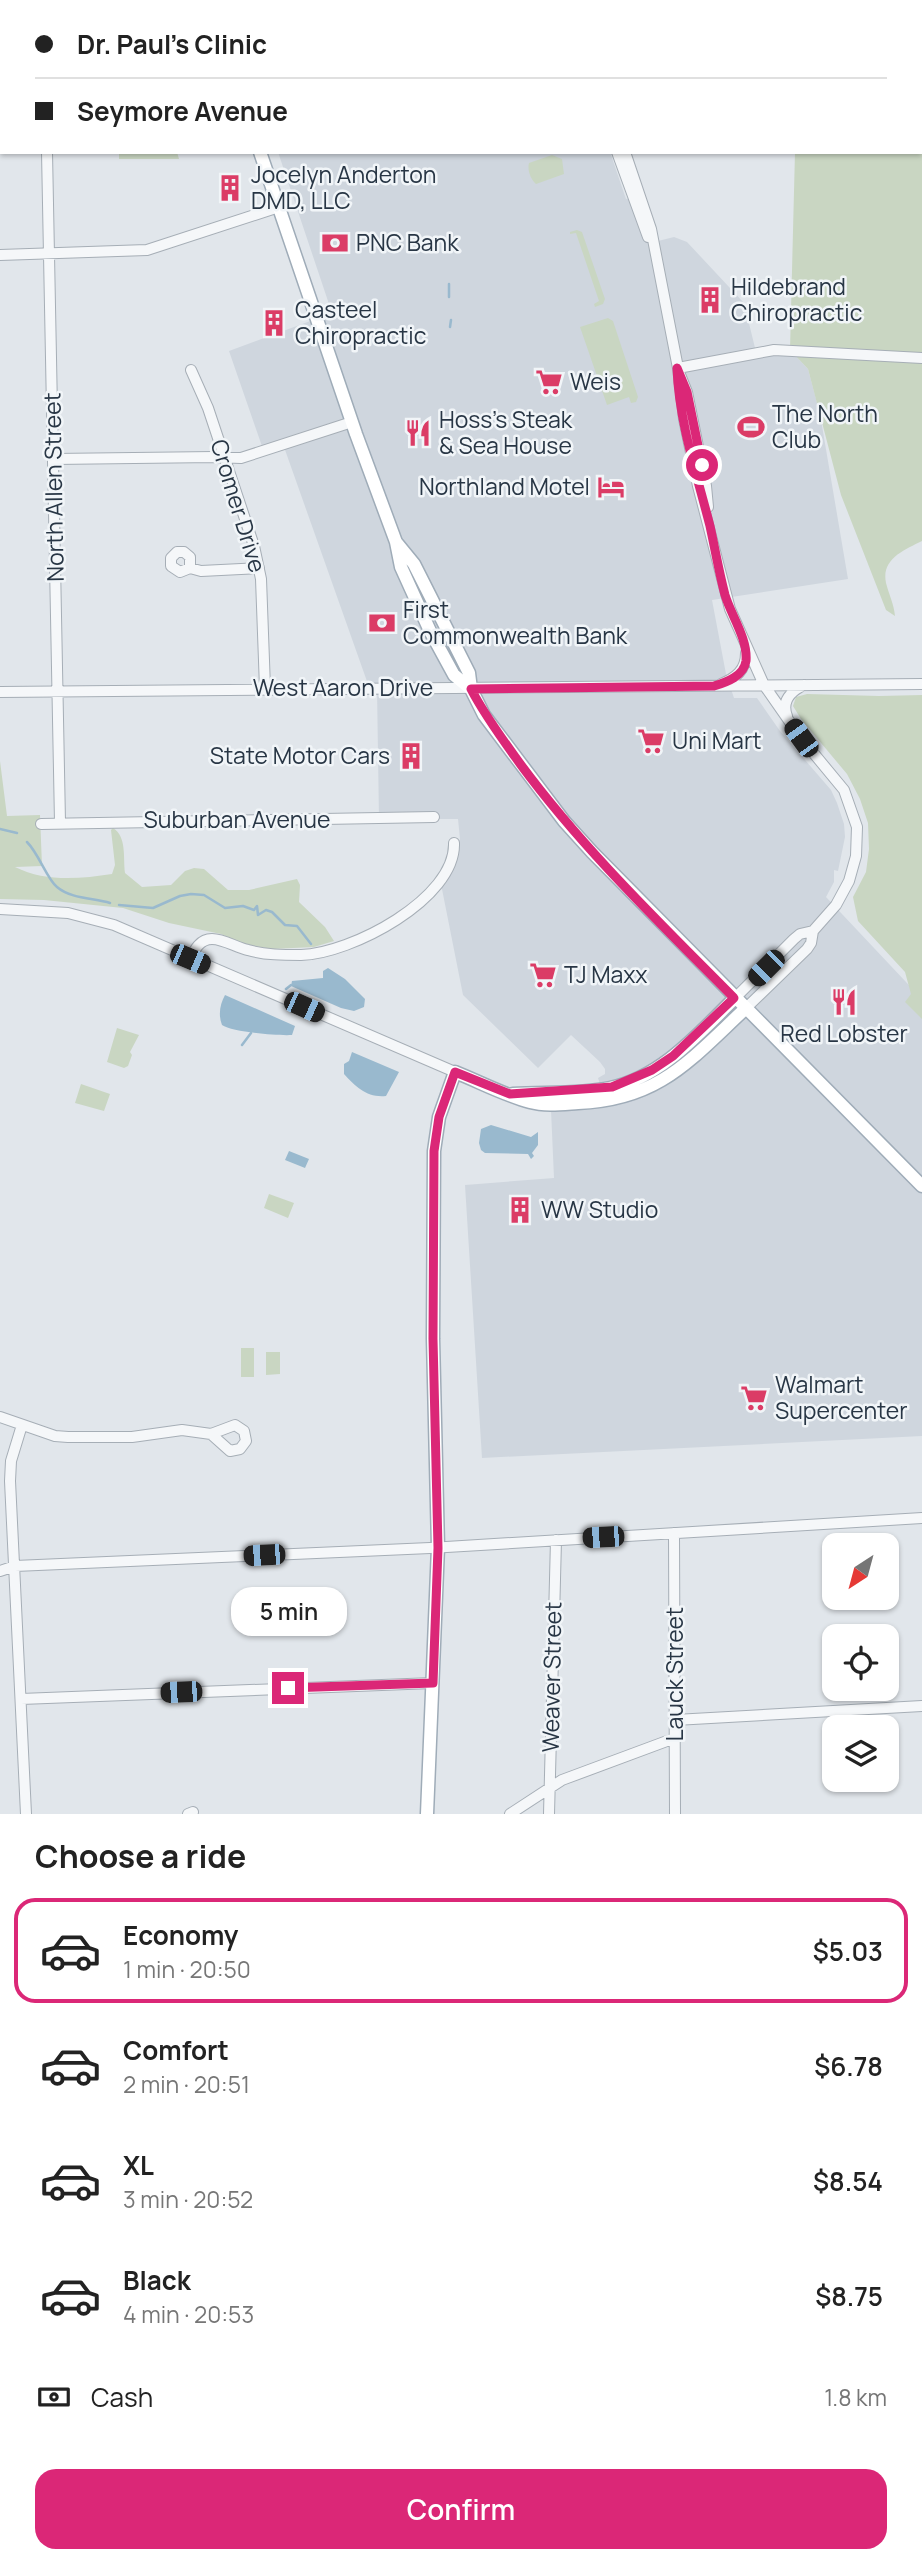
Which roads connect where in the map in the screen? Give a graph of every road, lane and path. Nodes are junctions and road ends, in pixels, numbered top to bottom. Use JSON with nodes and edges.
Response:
{"nodes":[{"id":1,"x":47,"y":154,"type":"edge"},
{"id":2,"x":261,"y":154,"type":"edge"},
{"id":3,"x":618,"y":154,"type":"edge"},
{"id":4,"x":626,"y":154,"type":"edge"},
{"id":5,"x":279,"y":207,"type":"junction"},
{"id":6,"x":653,"y":248,"type":"junction"},
{"id":7,"x":49,"y":254,"type":"junction"},
{"id":8,"x":0,"y":255,"type":"edge"},
{"id":9,"x":922,"y":358,"type":"edge"},
{"id":10,"x":677,"y":368,"type":"junction"},
{"id":11,"x":191,"y":370,"type":"dead end"},
{"id":12,"x":352,"y":422,"type":"junction"},
{"id":13,"x":54,"y":459,"type":"junction"},
{"id":14,"x":224,"y":459,"type":"junction"},
{"id":15,"x":190,"y":568,"type":"dead end"},
{"id":16,"x":259,"y":568,"type":"junction"},
{"id":17,"x":744,"y":645,"type":"junction"},
{"id":18,"x":922,"y":684,"type":"edge"},
{"id":19,"x":764,"y":685,"type":"junction"},
{"id":20,"x":805,"y":685,"type":"junction"},
{"id":21,"x":714,"y":686,"type":"junction"},
{"id":22,"x":265,"y":688,"type":"junction"},
{"id":23,"x":471,"y":689,"type":"junction"},
{"id":24,"x":58,"y":691,"type":"junction"},
{"id":25,"x":0,"y":692,"type":"edge"},
{"id":26,"x":788,"y":720,"type":"junction"},
{"id":27,"x":434,"y":817,"type":"dead end"},
{"id":28,"x":61,"y":822,"type":"junction"},
{"id":29,"x":41,"y":824,"type":"dead end"},
{"id":30,"x":454,"y":843,"type":"dead end"},
{"id":31,"x":0,"y":909,"type":"edge"},
{"id":32,"x":813,"y":931,"type":"junction"},
{"id":33,"x":190,"y":959,"type":"junction"},
{"id":34,"x":734,"y":998,"type":"junction"},
{"id":35,"x":745,"y":1009,"type":"junction"},
{"id":36,"x":455,"y":1072,"type":"junction"},
{"id":37,"x":510,"y":1094,"type":"junction"},
{"id":38,"x":922,"y":1186,"type":"edge"},
{"id":39,"x":0,"y":1417,"type":"edge"},
{"id":40,"x":22,"y":1425,"type":"junction"},
{"id":41,"x":211,"y":1434,"type":"dead end"},
{"id":42,"x":922,"y":1518,"type":"edge"},
{"id":43,"x":674,"y":1533,"type":"junction"},
{"id":44,"x":556,"y":1540,"type":"junction"},
{"id":45,"x":438,"y":1548,"type":"junction"},
{"id":46,"x":0,"y":1562,"type":"edge"},
{"id":47,"x":15,"y":1566,"type":"junction"},
{"id":48,"x":0,"y":1570,"type":"edge"},
{"id":49,"x":433,"y":1683,"type":"junction"},
{"id":50,"x":21,"y":1699,"type":"junction"},
{"id":51,"x":922,"y":1706,"type":"edge"},
{"id":52,"x":675,"y":1720,"type":"junction"},
{"id":53,"x":675,"y":1738,"type":"junction"},
{"id":54,"x":550,"y":1787,"type":"junction"},
{"id":55,"x":26,"y":1814,"type":"edge"},
{"id":56,"x":427,"y":1814,"type":"edge"},
{"id":57,"x":510,"y":1814,"type":"edge"},
{"id":58,"x":549,"y":1814,"type":"edge"},
{"id":59,"x":675,"y":1814,"type":"edge"}],
"edges":[{"from":1,"to":7,"type":"street","name":"North Allen Street"},
{"from":2,"to":5,"type":"main road"},
{"from":3,"to":6,"type":"street"},
{"from":4,"to":6,"type":"street"},
{"from":5,"to":7,"type":"street"},
{"from":5,"to":12,"type":"main road"},
{"from":6,"to":10,"type":"street"},
{"from":7,"to":8,"type":"street"},
{"from":7,"to":13,"type":"street","name":"North Allen Street"},
{"from":9,"to":10,"type":"street"},
{"from":10,"to":17,"type":"street"},
{"from":11,"to":14,"type":"street","name":"Cromer Drive"},
{"from":12,"to":14,"type":"street"},
{"from":12,"to":23,"type":"main road"},
{"from":13,"to":14,"type":"street"},
{"from":13,"to":24,"type":"street","name":"North Allen Street"},
{"from":14,"to":16,"type":"street","name":"Cromer Drive"},
{"from":15,"to":16,"type":"street"},
{"from":16,"to":22,"type":"street","name":"Cromer Drive"},
{"from":17,"to":19,"type":"street"},
{"from":17,"to":21,"type":"street"},
{"from":18,"to":20,"type":"street","name":"West Aaron Drive"},
{"from":19,"to":20,"type":"street","name":"West Aaron Drive"},
{"from":19,"to":21,"type":"street","name":"West Aaron Drive"},
{"from":19,"to":26,"type":"street"},
{"from":20,"to":26,"type":"street"},
{"from":21,"to":23,"type":"street","name":"West Aaron Drive"},
{"from":22,"to":23,"type":"street","name":"West Aaron Drive"},
{"from":22,"to":24,"type":"street","name":"West Aaron Drive"},
{"from":23,"to":34,"type":"main road"},
{"from":24,"to":25,"type":"street","name":"West Aaron Drive"},
{"from":24,"to":28,"type":"street","name":"North Allen Street"},
{"from":26,"to":32,"type":"street"},
{"from":27,"to":28,"type":"street","name":"Suburban Avenue"},
{"from":28,"to":29,"type":"street","name":"Suburban Avenue"},
{"from":30,"to":33,"type":"street"},
{"from":31,"to":33,"type":"street"},
{"from":32,"to":34,"type":"street"},
{"from":32,"to":35,"type":"street"},
{"from":33,"to":36,"type":"street"},
{"from":34,"to":35,"type":"main road"},
{"from":34,"to":37,"type":"main road"},
{"from":35,"to":37,"type":"main road"},
{"from":35,"to":38,"type":"main road"},
{"from":36,"to":37,"type":"main road"},
{"from":36,"to":45,"type":"main road"},
{"from":39,"to":40,"type":"street"},
{"from":40,"to":41,"type":"street"},
{"from":40,"to":47,"type":"street"},
{"from":42,"to":43,"type":"street"},
{"from":43,"to":44,"type":"street"},
{"from":43,"to":52,"type":"street","name":"Lauck Street"},
{"from":44,"to":45,"type":"street"},
{"from":44,"to":54,"type":"street","name":"Weaver Street"},
{"from":45,"to":47,"type":"street"},
{"from":45,"to":49,"type":"main road"},
{"from":46,"to":47,"type":"street"},
{"from":47,"to":48,"type":"street"},
{"from":47,"to":50,"type":"street"},
{"from":49,"to":50,"type":"street"},
{"from":49,"to":56,"type":"main road"},
{"from":50,"to":55,"type":"street"},
{"from":51,"to":52,"type":"street"},
{"from":52,"to":53,"type":"street","name":"Lauck Street"},
{"from":53,"to":54,"type":"street"},
{"from":53,"to":59,"type":"street","name":"Lauck Street"},
{"from":54,"to":57,"type":"street"},
{"from":54,"to":58,"type":"street","name":"Weaver Street"}]}
